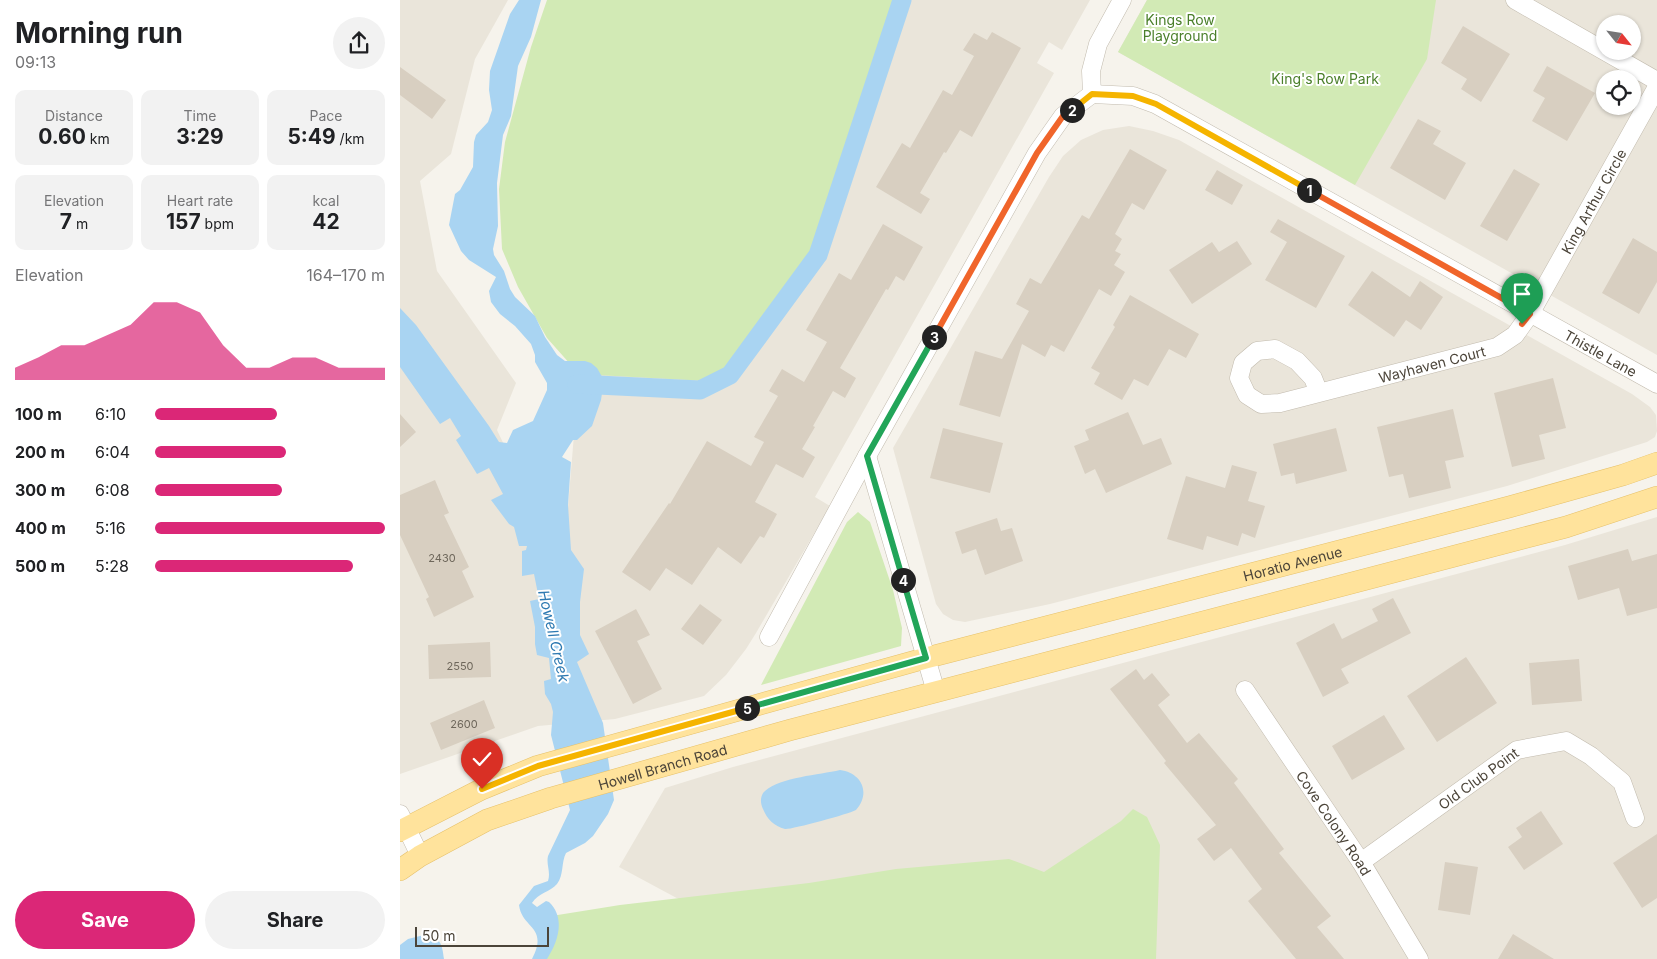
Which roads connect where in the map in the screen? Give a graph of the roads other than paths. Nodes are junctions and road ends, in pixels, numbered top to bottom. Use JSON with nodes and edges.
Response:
{"nodes":[{"id":1,"x":1122,"y":0,"type":"edge"},
{"id":2,"x":1515,"y":0,"type":"edge"},
{"id":3,"x":1657,"y":81,"type":"edge"},
{"id":4,"x":1657,"y":87,"type":"edge"},
{"id":5,"x":1092,"y":94,"type":"junction"},
{"id":6,"x":1530,"y":314,"type":"junction"},
{"id":7,"x":1657,"y":384,"type":"edge"},
{"id":8,"x":1319,"y":393,"type":"dead end"},
{"id":9,"x":867,"y":456,"type":"junction"},
{"id":10,"x":1657,"y":463,"type":"edge"},
{"id":11,"x":1657,"y":497,"type":"edge"},
{"id":12,"x":1313,"y":557,"type":"junction"},
{"id":13,"x":1321,"y":591,"type":"junction"},
{"id":14,"x":769,"y":638,"type":"dead end"},
{"id":15,"x":926,"y":658,"type":"junction"},
{"id":16,"x":1245,"y":690,"type":"dead end"},
{"id":17,"x":936,"y":692,"type":"junction"},
{"id":18,"x":1635,"y":818,"type":"dead end"},
{"id":19,"x":402,"y":824,"type":"edge"},
{"id":20,"x":420,"y":856,"type":"junction"},
{"id":21,"x":1361,"y":862,"type":"junction"},
{"id":22,"x":400,"y":870,"type":"edge"},
{"id":23,"x":1419,"y":959,"type":"edge"}],
"edges":[{"from":1,"to":5,"type":"street"},
{"from":2,"to":3,"type":"street"},
{"from":4,"to":6,"type":"street","name":"King Arthur Circle"},
{"from":5,"to":6,"type":"street","name":"Thistle Lane"},
{"from":5,"to":9,"type":"street"},
{"from":6,"to":7,"type":"street","name":"Thistle Lane"},
{"from":6,"to":8,"type":"street","name":"Wayhaven Court"},
{"from":9,"to":14,"type":"street"},
{"from":9,"to":15,"type":"street"},
{"from":10,"to":12,"type":"main road","name":"Horatio Avenue"},
{"from":11,"to":13,"type":"main road"},
{"from":12,"to":13,"type":"main road"},
{"from":12,"to":15,"type":"main road","name":"Horatio Avenue"},
{"from":13,"to":17,"type":"main road"},
{"from":15,"to":17,"type":"street"},
{"from":15,"to":19,"type":"main road"},
{"from":16,"to":21,"type":"street","name":"Cove Colony Road"},
{"from":17,"to":20,"type":"main road","name":"Howell Branch Road"},
{"from":18,"to":21,"type":"street","name":"Old Club Point"},
{"from":19,"to":20,"type":"street"},
{"from":20,"to":22,"type":"main road","name":"Howell Branch Road"},
{"from":21,"to":23,"type":"street","name":"Cove Colony Road"}]}
